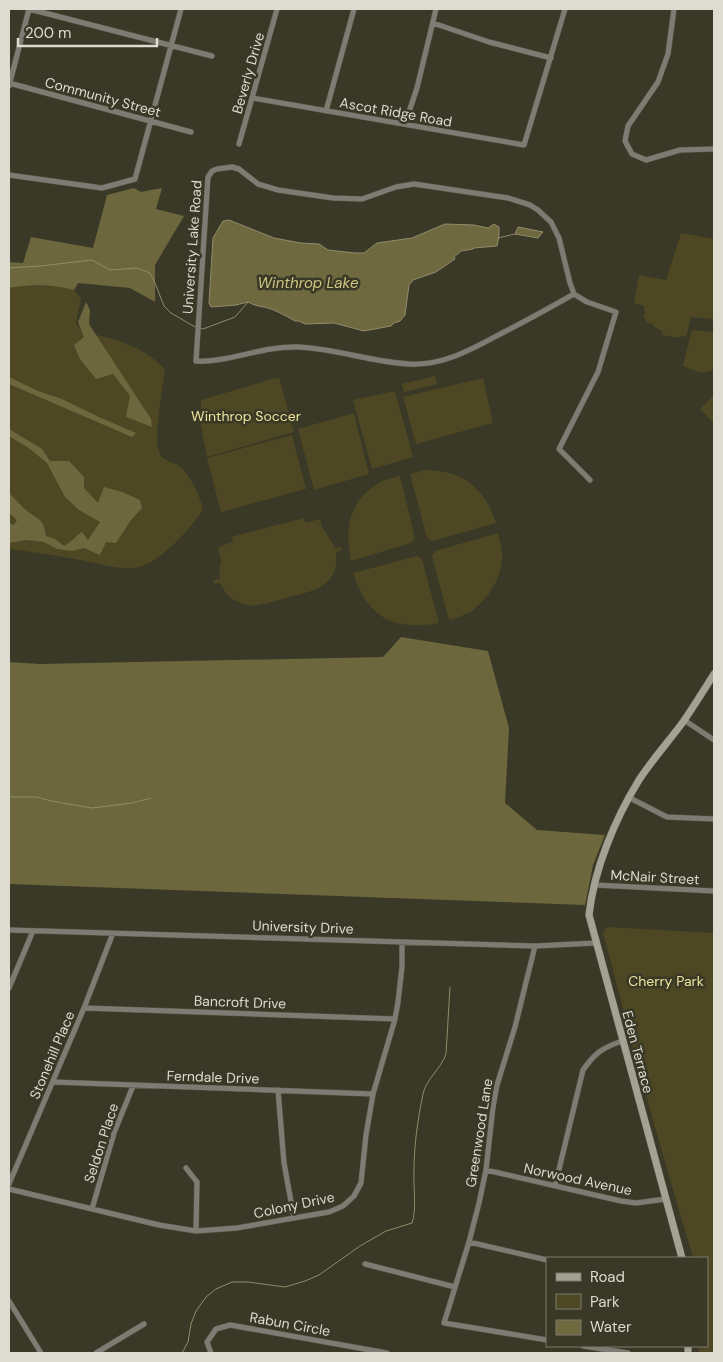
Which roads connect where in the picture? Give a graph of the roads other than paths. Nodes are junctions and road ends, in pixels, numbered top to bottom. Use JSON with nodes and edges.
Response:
{"nodes":[{"id":1,"x":29,"y":9,"type":"edge"},
{"id":2,"x":181,"y":9,"type":"edge"},
{"id":3,"x":277,"y":9,"type":"edge"},
{"id":4,"x":354,"y":9,"type":"edge"},
{"id":5,"x":436,"y":9,"type":"edge"},
{"id":6,"x":565,"y":9,"type":"edge"},
{"id":7,"x":674,"y":9,"type":"edge"},
{"id":8,"x":433,"y":23,"type":"junction"},
{"id":9,"x":170,"y":46,"type":"junction"},
{"id":10,"x":212,"y":56,"type":"dead end"},
{"id":11,"x":551,"y":58,"type":"junction"},
{"id":12,"x":9,"y":84,"type":"edge"},
{"id":13,"x":253,"y":98,"type":"junction"},
{"id":14,"x":326,"y":111,"type":"junction"},
{"id":15,"x":151,"y":122,"type":"junction"},
{"id":16,"x":405,"y":124,"type":"junction"},
{"id":17,"x":191,"y":132,"type":"dead end"},
{"id":18,"x":239,"y":144,"type":"dead end"},
{"id":19,"x":714,"y":149,"type":"edge"},
{"id":20,"x":9,"y":175,"type":"edge"},
{"id":21,"x":574,"y":294,"type":"junction"},
{"id":22,"x":590,"y":480,"type":"dead end"},
{"id":23,"x":714,"y":674,"type":"edge"},
{"id":24,"x":684,"y":720,"type":"junction"},
{"id":25,"x":714,"y":740,"type":"edge"},
{"id":26,"x":630,"y":798,"type":"junction"},
{"id":27,"x":714,"y":819,"type":"edge"},
{"id":28,"x":595,"y":885,"type":"junction"},
{"id":29,"x":714,"y":891,"type":"edge"},
{"id":30,"x":9,"y":930,"type":"edge"},
{"id":31,"x":33,"y":931,"type":"junction"},
{"id":32,"x":113,"y":933,"type":"junction"},
{"id":33,"x":402,"y":942,"type":"junction"},
{"id":34,"x":596,"y":943,"type":"junction"},
{"id":35,"x":535,"y":946,"type":"junction"},
{"id":36,"x":9,"y":988,"type":"edge"},
{"id":37,"x":84,"y":1008,"type":"junction"},
{"id":38,"x":395,"y":1019,"type":"junction"},
{"id":39,"x":622,"y":1041,"type":"junction"},
{"id":40,"x":53,"y":1082,"type":"junction"},
{"id":41,"x":133,"y":1086,"type":"junction"},
{"id":42,"x":278,"y":1090,"type":"junction"},
{"id":43,"x":373,"y":1094,"type":"junction"},
{"id":44,"x":186,"y":1168,"type":"dead end"},
{"id":45,"x":486,"y":1170,"type":"junction"},
{"id":46,"x":9,"y":1184,"type":"edge"},
{"id":47,"x":555,"y":1186,"type":"junction"},
{"id":48,"x":9,"y":1189,"type":"edge"},
{"id":49,"x":666,"y":1199,"type":"junction"},
{"id":50,"x":92,"y":1209,"type":"junction"},
{"id":51,"x":294,"y":1218,"type":"junction"},
{"id":52,"x":196,"y":1232,"type":"junction"},
{"id":53,"x":469,"y":1242,"type":"junction"},
{"id":54,"x":682,"y":1257,"type":"edge"},
{"id":55,"x":546,"y":1260,"type":"edge"},
{"id":56,"x":365,"y":1264,"type":"dead end"},
{"id":57,"x":455,"y":1287,"type":"junction"},
{"id":58,"x":9,"y":1301,"type":"edge"},
{"id":59,"x":144,"y":1324,"type":"dead end"},
{"id":60,"x":546,"y":1340,"type":"edge"},
{"id":61,"x":589,"y":1347,"type":"edge"},
{"id":62,"x":41,"y":1353,"type":"edge"},
{"id":63,"x":96,"y":1353,"type":"edge"},
{"id":64,"x":211,"y":1353,"type":"edge"},
{"id":65,"x":387,"y":1353,"type":"edge"},
{"id":66,"x":628,"y":1353,"type":"edge"}],
"edges":[{"from":1,"to":9,"type":"street"},
{"from":1,"to":12,"type":"street"},
{"from":2,"to":9,"type":"street"},
{"from":3,"to":13,"type":"street","name":"Beverly Drive"},
{"from":4,"to":14,"type":"street"},
{"from":5,"to":8,"type":"street"},
{"from":6,"to":11,"type":"street"},
{"from":7,"to":19,"type":"street"},
{"from":8,"to":11,"type":"street"},
{"from":8,"to":16,"type":"street"},
{"from":9,"to":10,"type":"street"},
{"from":9,"to":15,"type":"street"},
{"from":11,"to":16,"type":"street","name":"Ascot Ridge Road"},
{"from":12,"to":15,"type":"street","name":"Community Street"},
{"from":13,"to":14,"type":"street","name":"Ascot Ridge Road"},
{"from":13,"to":18,"type":"street","name":"Beverly Drive"},
{"from":14,"to":16,"type":"street","name":"Ascot Ridge Road"},
{"from":15,"to":17,"type":"street","name":"Community Street"},
{"from":15,"to":20,"type":"street"},
{"from":21,"to":21,"type":"street","name":"University Lake Road"},
{"from":21,"to":22,"type":"street"},
{"from":23,"to":24,"type":"street","name":"Eden Terrace"},
{"from":24,"to":25,"type":"street"},
{"from":24,"to":26,"type":"street","name":"Eden Terrace"},
{"from":26,"to":27,"type":"street"},
{"from":26,"to":28,"type":"street","name":"Eden Terrace"},
{"from":28,"to":29,"type":"street","name":"McNair Street"},
{"from":28,"to":34,"type":"street","name":"Eden Terrace"},
{"from":30,"to":31,"type":"street","name":"University Drive"},
{"from":31,"to":32,"type":"street","name":"University Drive"},
{"from":31,"to":36,"type":"street"},
{"from":32,"to":33,"type":"street","name":"University Drive"},
{"from":32,"to":37,"type":"street","name":"Stonehill Place"},
{"from":33,"to":35,"type":"street","name":"University Drive"},
{"from":33,"to":38,"type":"street","name":"Colony Drive"},
{"from":34,"to":35,"type":"street","name":"University Drive"},
{"from":34,"to":39,"type":"street","name":"Eden Terrace"},
{"from":35,"to":45,"type":"street","name":"Greenwood Lane"},
{"from":37,"to":38,"type":"street","name":"Bancroft Drive"},
{"from":37,"to":40,"type":"street","name":"Stonehill Place"},
{"from":38,"to":43,"type":"street","name":"Colony Drive"},
{"from":39,"to":47,"type":"street"},
{"from":39,"to":49,"type":"street","name":"Eden Terrace"},
{"from":40,"to":41,"type":"street","name":"Ferndale Drive"},
{"from":40,"to":46,"type":"street","name":"Stonehill Place"},
{"from":41,"to":42,"type":"street","name":"Ferndale Drive"},
{"from":41,"to":50,"type":"street","name":"Seldon Place"},
{"from":42,"to":43,"type":"street","name":"Ferndale Drive"},
{"from":42,"to":51,"type":"street"},
{"from":43,"to":51,"type":"street","name":"Colony Drive"},
{"from":44,"to":52,"type":"street"},
{"from":45,"to":47,"type":"street","name":"Norwood Avenue"},
{"from":45,"to":53,"type":"street","name":"Greenwood Lane"},
{"from":47,"to":49,"type":"street","name":"Norwood Avenue"},
{"from":48,"to":50,"type":"street","name":"Colony Drive"},
{"from":49,"to":54,"type":"street","name":"Eden Terrace"},
{"from":50,"to":52,"type":"street","name":"Colony Drive"},
{"from":51,"to":52,"type":"street","name":"Colony Drive"},
{"from":53,"to":55,"type":"street"},
{"from":53,"to":57,"type":"street","name":"Greenwood Lane"},
{"from":56,"to":57,"type":"street"},
{"from":57,"to":60,"type":"street","name":"Greenwood Lane"},
{"from":58,"to":62,"type":"street"},
{"from":59,"to":63,"type":"street"},
{"from":61,"to":66,"type":"street"},
{"from":64,"to":65,"type":"street","name":"Rabun Circle"}]}
